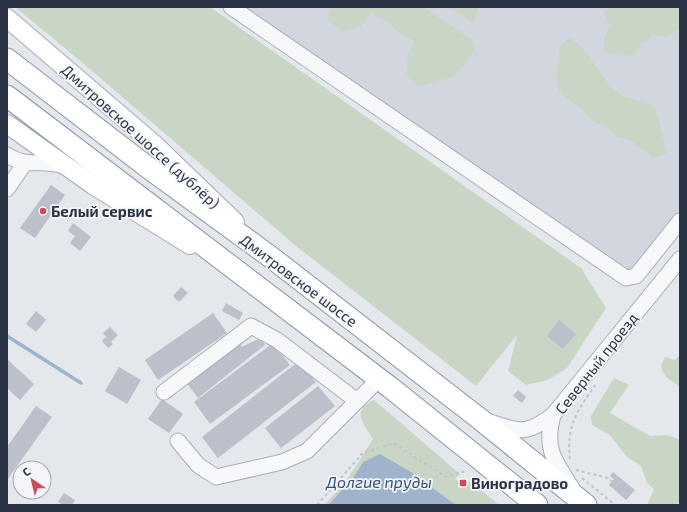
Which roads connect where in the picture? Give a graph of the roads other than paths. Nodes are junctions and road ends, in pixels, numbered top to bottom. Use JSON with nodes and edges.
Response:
{"nodes":[{"id":1,"x":231,"y":7,"type":"edge"},
{"id":2,"x":7,"y":18,"type":"edge"},
{"id":3,"x":7,"y":59,"type":"edge"},
{"id":4,"x":7,"y":96,"type":"edge"},
{"id":5,"x":7,"y":124,"type":"edge"},
{"id":6,"x":7,"y":155,"type":"edge"},
{"id":7,"x":25,"y":163,"type":"junction"},
{"id":8,"x":67,"y":167,"type":"junction"},
{"id":9,"x":8,"y":184,"type":"edge"},
{"id":10,"x":680,"y":221,"type":"edge"},
{"id":11,"x":272,"y":258,"type":"junction"},
{"id":12,"x":680,"y":259,"type":"edge"},
{"id":13,"x":245,"y":278,"type":"junction"},
{"id":14,"x":379,"y":379,"type":"junction"},
{"id":15,"x":164,"y":392,"type":"dead end"},
{"id":16,"x":357,"y":401,"type":"junction"},
{"id":17,"x":554,"y":415,"type":"junction"},
{"id":18,"x":480,"y":419,"type":"junction"},
{"id":19,"x":178,"y":441,"type":"dead end"},
{"id":20,"x":582,"y":501,"type":"edge"},
{"id":21,"x":537,"y":505,"type":"edge"}],
"edges":[{"from":1,"to":10,"type":"street"},
{"from":2,"to":11,"type":"main road","name":"Дмитровское шоссе (дублёр)"},
{"from":3,"to":11,"type":"highway","name":"Дмитровское шоссе"},
{"from":4,"to":13,"type":"highway","name":"Дмитровское шоссе"},
{"from":5,"to":8,"type":"main road"},
{"from":6,"to":7,"type":"street"},
{"from":7,"to":8,"type":"street"},
{"from":7,"to":9,"type":"street"},
{"from":8,"to":13,"type":"main road"},
{"from":11,"to":18,"type":"highway","name":"Дмитровское шоссе"},
{"from":12,"to":17,"type":"street","name":"Северный проезд"},
{"from":13,"to":14,"type":"highway","name":"Дмитровское шоссе"},
{"from":14,"to":16,"type":"street"},
{"from":14,"to":21,"type":"highway","name":"Дмитровское шоссе"},
{"from":15,"to":16,"type":"street"},
{"from":16,"to":19,"type":"street"},
{"from":17,"to":18,"type":"street"},
{"from":17,"to":20,"type":"street","name":"Северный проезд"},
{"from":18,"to":20,"type":"highway","name":"Дмитровское шоссе"}]}
